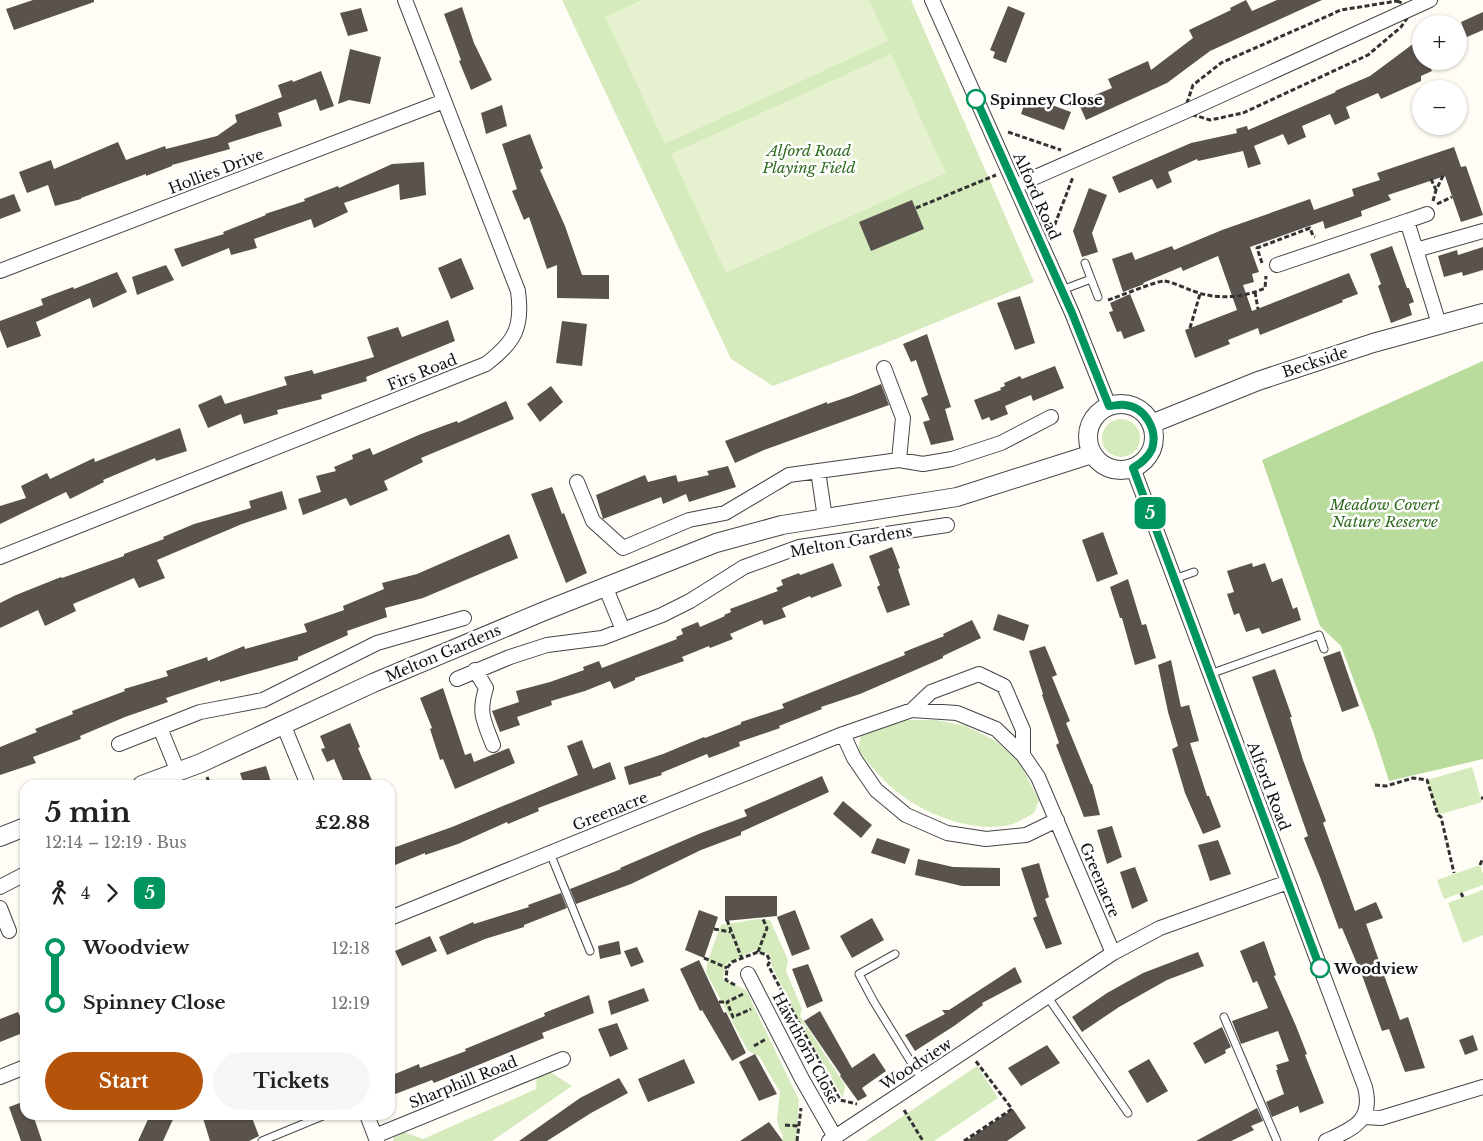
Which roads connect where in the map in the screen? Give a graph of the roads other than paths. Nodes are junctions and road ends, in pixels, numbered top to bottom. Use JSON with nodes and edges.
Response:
{"nodes":[{"id":1,"x":405,"y":0,"type":"edge"},
{"id":2,"x":1430,"y":0,"type":"edge"},
{"id":3,"x":936,"y":1,"type":"edge"},
{"id":4,"x":444,"y":102,"type":"junction"},
{"id":5,"x":1015,"y":186,"type":"junction"},
{"id":6,"x":1427,"y":214,"type":"dead end"},
{"id":7,"x":1407,"y":221,"type":"junction"},
{"id":8,"x":1483,"y":231,"type":"edge"},
{"id":9,"x":1416,"y":250,"type":"junction"},
{"id":10,"x":1085,"y":263,"type":"dead end"},
{"id":11,"x":1277,"y":265,"type":"dead end"},
{"id":12,"x":0,"y":271,"type":"edge"},
{"id":13,"x":1091,"y":279,"type":"junction"},
{"id":14,"x":1062,"y":290,"type":"junction"},
{"id":15,"x":1098,"y":297,"type":"dead end"},
{"id":16,"x":1483,"y":313,"type":"edge"},
{"id":17,"x":1439,"y":324,"type":"junction"},
{"id":18,"x":884,"y":368,"type":"dead end"},
{"id":19,"x":1109,"y":406,"type":"junction"},
{"id":20,"x":1051,"y":417,"type":"dead end"},
{"id":21,"x":1151,"y":424,"type":"junction"},
{"id":22,"x":1092,"y":454,"type":"junction"},
{"id":23,"x":898,"y":460,"type":"junction"},
{"id":24,"x":1133,"y":468,"type":"junction"},
{"id":25,"x":818,"y":470,"type":"junction"},
{"id":26,"x":577,"y":482,"type":"dead end"},
{"id":27,"x":825,"y":518,"type":"junction"},
{"id":28,"x":947,"y":525,"type":"dead end"},
{"id":29,"x":0,"y":557,"type":"edge"},
{"id":30,"x":1194,"y":572,"type":"dead end"},
{"id":31,"x":1174,"y":579,"type":"junction"},
{"id":32,"x":605,"y":586,"type":"junction"},
{"id":33,"x":464,"y":618,"type":"dead end"},
{"id":34,"x":623,"y":630,"type":"junction"},
{"id":35,"x":1324,"y":649,"type":"dead end"},
{"id":36,"x":475,"y":670,"type":"junction"},
{"id":37,"x":1210,"y":674,"type":"junction"},
{"id":38,"x":457,"y":679,"type":"dead end"},
{"id":39,"x":912,"y":710,"type":"junction"},
{"id":40,"x":283,"y":724,"type":"junction"},
{"id":41,"x":160,"y":728,"type":"junction"},
{"id":42,"x":843,"y":734,"type":"junction"},
{"id":43,"x":119,"y":744,"type":"dead end"},
{"id":44,"x":493,"y":745,"type":"dead end"},
{"id":45,"x":1023,"y":755,"type":"junction"},
{"id":46,"x":178,"y":772,"type":"junction"},
{"id":47,"x":156,"y":780,"type":"edge"},
{"id":48,"x":306,"y":780,"type":"edge"},
{"id":49,"x":1057,"y":820,"type":"junction"},
{"id":50,"x":20,"y":830,"type":"edge"},
{"id":51,"x":0,"y":836,"type":"edge"},
{"id":52,"x":550,"y":853,"type":"junction"},
{"id":53,"x":20,"y":877,"type":"edge"},
{"id":54,"x":1288,"y":882,"type":"junction"},
{"id":55,"x":0,"y":887,"type":"edge"},
{"id":56,"x":0,"y":908,"type":"edge"},
{"id":57,"x":395,"y":916,"type":"edge"},
{"id":58,"x":9,"y":931,"type":"dead end"},
{"id":59,"x":590,"y":951,"type":"dead end"},
{"id":60,"x":1113,"y":953,"type":"junction"},
{"id":61,"x":895,"y":954,"type":"dead end"},
{"id":62,"x":748,"y":974,"type":"dead end"},
{"id":63,"x":1047,"y":996,"type":"junction"},
{"id":64,"x":1224,"y":1017,"type":"dead end"},
{"id":65,"x":563,"y":1059,"type":"dead end"},
{"id":66,"x":20,"y":1069,"type":"edge"},
{"id":67,"x":0,"y":1078,"type":"edge"},
{"id":68,"x":922,"y":1080,"type":"junction"},
{"id":69,"x":1483,"y":1087,"type":"edge"},
{"id":70,"x":1128,"y":1112,"type":"dead end"},
{"id":71,"x":1364,"y":1117,"type":"junction"},
{"id":72,"x":313,"y":1120,"type":"edge"},
{"id":73,"x":369,"y":1120,"type":"edge"},
{"id":74,"x":376,"y":1138,"type":"edge"},
{"id":75,"x":832,"y":1139,"type":"edge"},
{"id":76,"x":262,"y":1141,"type":"edge"},
{"id":77,"x":1277,"y":1141,"type":"edge"},
{"id":78,"x":1326,"y":1141,"type":"edge"}],
"edges":[{"from":1,"to":4,"type":"street","name":"Firs Road"},
{"from":2,"to":5,"type":"street"},
{"from":3,"to":5,"type":"street","name":"Alford Road"},
{"from":4,"to":12,"type":"street","name":"Hollies Drive"},
{"from":4,"to":29,"type":"street","name":"Firs Road"},
{"from":5,"to":14,"type":"street","name":"Alford Road"},
{"from":6,"to":7,"type":"street"},
{"from":7,"to":9,"type":"street"},
{"from":7,"to":11,"type":"street"},
{"from":8,"to":9,"type":"street"},
{"from":9,"to":17,"type":"street"},
{"from":10,"to":13,"type":"lane"},
{"from":13,"to":14,"type":"lane"},
{"from":13,"to":15,"type":"lane"},
{"from":14,"to":19,"type":"street","name":"Alford Road"},
{"from":16,"to":17,"type":"street","name":"Beckside"},
{"from":17,"to":21,"type":"street","name":"Beckside"},
{"from":18,"to":23,"type":"street"},
{"from":19,"to":21,"type":"street"},
{"from":19,"to":22,"type":"street"},
{"from":20,"to":23,"type":"street"},
{"from":21,"to":24,"type":"street"},
{"from":22,"to":24,"type":"street"},
{"from":22,"to":27,"type":"street","name":"Melton Gardens"},
{"from":23,"to":25,"type":"street"},
{"from":24,"to":31,"type":"street","name":"Alford Road"},
{"from":25,"to":26,"type":"street"},
{"from":25,"to":27,"type":"street","name":"Melton Gardens"},
{"from":27,"to":32,"type":"street","name":"Melton Gardens"},
{"from":28,"to":34,"type":"street","name":"Melton Gardens"},
{"from":30,"to":31,"type":"lane"},
{"from":31,"to":37,"type":"street","name":"Alford Road"},
{"from":32,"to":34,"type":"street"},
{"from":32,"to":40,"type":"street","name":"Melton Gardens"},
{"from":33,"to":41,"type":"street","name":"Melton Gardens"},
{"from":34,"to":36,"type":"street","name":"Melton Gardens"},
{"from":35,"to":37,"type":"lane"},
{"from":36,"to":38,"type":"street","name":"Melton Gardens"},
{"from":36,"to":44,"type":"street","name":"Melton Gardens"},
{"from":37,"to":54,"type":"street","name":"Alford Road"},
{"from":39,"to":42,"type":"street","name":"Greenacre"},
{"from":39,"to":45,"type":"street","name":"Greenacre"},
{"from":39,"to":45,"type":"street","name":"Greenacre"},
{"from":40,"to":46,"type":"street","name":"Melton Gardens"},
{"from":40,"to":48,"type":"street"},
{"from":41,"to":43,"type":"street","name":"Melton Gardens"},
{"from":41,"to":46,"type":"street"},
{"from":42,"to":49,"type":"street"},
{"from":42,"to":52,"type":"street","name":"Greenacre"},
{"from":45,"to":49,"type":"street","name":"Greenacre"},
{"from":46,"to":47,"type":"street","name":"Melton Gardens"},
{"from":49,"to":60,"type":"street","name":"Greenacre"},
{"from":50,"to":51,"type":"street"},
{"from":52,"to":57,"type":"street","name":"Greenacre"},
{"from":52,"to":59,"type":"lane"},
{"from":53,"to":55,"type":"street"},
{"from":54,"to":60,"type":"street","name":"Woodview"},
{"from":54,"to":71,"type":"street","name":"Alford Road"},
{"from":56,"to":58,"type":"street"},
{"from":60,"to":63,"type":"street","name":"Woodview"},
{"from":61,"to":68,"type":"lane"},
{"from":62,"to":75,"type":"street","name":"Hawthorn Close"},
{"from":63,"to":68,"type":"street","name":"Woodview"},
{"from":63,"to":70,"type":"lane"},
{"from":64,"to":77,"type":"lane"},
{"from":65,"to":74,"type":"street","name":"Sharphill Road"},
{"from":66,"to":67,"type":"street"},
{"from":68,"to":75,"type":"street","name":"Woodview"},
{"from":69,"to":71,"type":"street"},
{"from":71,"to":78,"type":"street"},
{"from":72,"to":76,"type":"lane"},
{"from":73,"to":74,"type":"street"}]}
